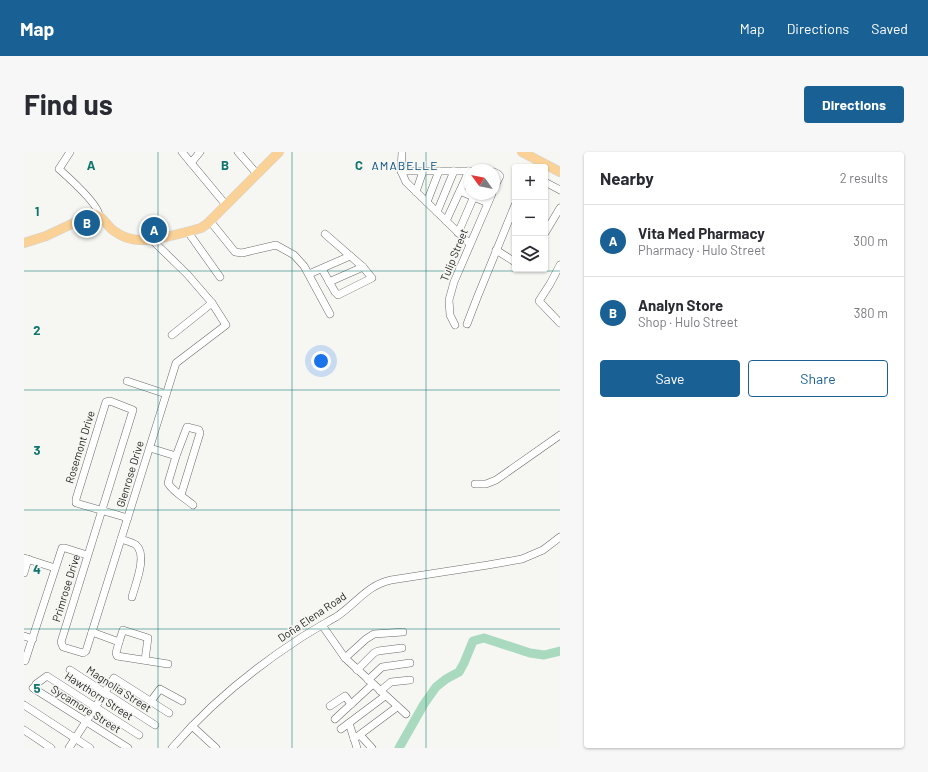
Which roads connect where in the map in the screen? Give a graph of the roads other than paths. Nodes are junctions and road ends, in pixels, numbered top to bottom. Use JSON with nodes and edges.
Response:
{"nodes":[{"id":1,"x":70,"y":152,"type":"edge"},
{"id":2,"x":182,"y":152,"type":"edge"},
{"id":3,"x":200,"y":152,"type":"edge"},
{"id":4,"x":238,"y":152,"type":"edge"},
{"id":5,"x":279,"y":152,"type":"edge"},
{"id":6,"x":402,"y":152,"type":"edge"},
{"id":7,"x":522,"y":152,"type":"edge"},
{"id":8,"x":191,"y":163,"type":"junction"},
{"id":9,"x":401,"y":171,"type":"junction"},
{"id":10,"x":424,"y":171,"type":"junction"},
{"id":11,"x":439,"y":171,"type":"junction"},
{"id":12,"x":454,"y":171,"type":"junction"},
{"id":13,"x":464,"y":171,"type":"edge"},
{"id":14,"x":560,"y":172,"type":"edge"},
{"id":15,"x":257,"y":174,"type":"junction"},
{"id":16,"x":464,"y":183,"type":"edge"},
{"id":17,"x":548,"y":184,"type":"edge"},
{"id":18,"x":560,"y":190,"type":"edge"},
{"id":19,"x":460,"y":191,"type":"junction"},
{"id":20,"x":416,"y":192,"type":"junction"},
{"id":21,"x":464,"y":192,"type":"edge"},
{"id":22,"x":472,"y":200,"type":"edge"},
{"id":23,"x":482,"y":200,"type":"edge"},
{"id":24,"x":489,"y":200,"type":"edge"},
{"id":25,"x":427,"y":202,"type":"junction"},
{"id":26,"x":488,"y":203,"type":"junction"},
{"id":27,"x":226,"y":205,"type":"junction"},
{"id":28,"x":560,"y":208,"type":"edge"},
{"id":29,"x":512,"y":211,"type":"edge"},
{"id":30,"x":437,"y":212,"type":"junction"},
{"id":31,"x":99,"y":215,"type":"junction"},
{"id":32,"x":446,"y":221,"type":"junction"},
{"id":33,"x":210,"y":222,"type":"junction"},
{"id":34,"x":548,"y":228,"type":"edge"},
{"id":35,"x":188,"y":232,"type":"junction"},
{"id":36,"x":458,"y":233,"type":"junction"},
{"id":37,"x":325,"y":234,"type":"dead end"},
{"id":38,"x":151,"y":239,"type":"junction"},
{"id":39,"x":24,"y":243,"type":"edge"},
{"id":40,"x":470,"y":244,"type":"junction"},
{"id":41,"x":496,"y":250,"type":"junction"},
{"id":42,"x":350,"y":256,"type":"junction"},
{"id":43,"x":512,"y":260,"type":"edge"},
{"id":44,"x":560,"y":265,"type":"edge"},
{"id":45,"x":363,"y":267,"type":"junction"},
{"id":46,"x":322,"y":269,"type":"junction"},
{"id":47,"x":309,"y":274,"type":"junction"},
{"id":48,"x":220,"y":277,"type":"dead end"},
{"id":49,"x":330,"y":282,"type":"junction"},
{"id":50,"x":212,"y":303,"type":"junction"},
{"id":51,"x":330,"y":314,"type":"dead end"},
{"id":52,"x":560,"y":323,"type":"edge"},
{"id":53,"x":467,"y":324,"type":"dead end"},
{"id":54,"x":455,"y":325,"type":"dead end"},
{"id":55,"x":172,"y":335,"type":"dead end"},
{"id":56,"x":128,"y":381,"type":"dead end"},
{"id":57,"x":166,"y":394,"type":"junction"},
{"id":58,"x":133,"y":410,"type":"joint"},
{"id":59,"x":560,"y":435,"type":"edge"},
{"id":60,"x":150,"y":448,"type":"junction"},
{"id":61,"x":176,"y":456,"type":"junction"},
{"id":62,"x":475,"y":484,"type":"dead end"},
{"id":63,"x":181,"y":495,"type":"junction"},
{"id":64,"x":193,"y":505,"type":"dead end"},
{"id":65,"x":101,"y":511,"type":"junction"},
{"id":66,"x":128,"y":518,"type":"junction"},
{"id":67,"x":560,"y":537,"type":"edge"},
{"id":68,"x":121,"y":539,"type":"junction"},
{"id":69,"x":87,"y":555,"type":"junction"},
{"id":70,"x":26,"y":558,"type":"edge"},
{"id":71,"x":55,"y":568,"type":"junction"},
{"id":72,"x":24,"y":573,"type":"edge"},
{"id":73,"x":132,"y":597,"type":"dead end"},
{"id":74,"x":322,"y":625,"type":"junction"},
{"id":75,"x":92,"y":632,"type":"junction"},
{"id":76,"x":403,"y":632,"type":"dead end"},
{"id":77,"x":24,"y":636,"type":"edge"},
{"id":78,"x":33,"y":639,"type":"junction"},
{"id":79,"x":119,"y":642,"type":"junction"},
{"id":80,"x":402,"y":648,"type":"dead end"},
{"id":81,"x":86,"y":651,"type":"joint"},
{"id":82,"x":345,"y":658,"type":"junction"},
{"id":83,"x":145,"y":660,"type":"junction"},
{"id":84,"x":25,"y":661,"type":"dead end"},
{"id":85,"x":410,"y":663,"type":"dead end"},
{"id":86,"x":168,"y":664,"type":"dead end"},
{"id":87,"x":70,"y":670,"type":"dead end"},
{"id":88,"x":358,"y":670,"type":"junction"},
{"id":89,"x":47,"y":676,"type":"joint"},
{"id":90,"x":410,"y":680,"type":"dead end"},
{"id":91,"x":370,"y":682,"type":"junction"},
{"id":92,"x":105,"y":693,"type":"junction"},
{"id":93,"x":382,"y":694,"type":"junction"},
{"id":94,"x":151,"y":701,"type":"junction"},
{"id":95,"x":182,"y":701,"type":"dead end"},
{"id":96,"x":352,"y":704,"type":"junction"},
{"id":97,"x":24,"y":705,"type":"edge"},
{"id":98,"x":330,"y":706,"type":"dead end"},
{"id":99,"x":397,"y":707,"type":"junction"},
{"id":100,"x":95,"y":708,"type":"junction"},
{"id":101,"x":169,"y":713,"type":"dead end"},
{"id":102,"x":406,"y":714,"type":"dead end"},
{"id":103,"x":335,"y":718,"type":"dead end"},
{"id":104,"x":86,"y":721,"type":"junction"},
{"id":105,"x":349,"y":723,"type":"junction"},
{"id":106,"x":155,"y":725,"type":"dead end"},
{"id":107,"x":192,"y":726,"type":"junction"},
{"id":108,"x":341,"y":729,"type":"dead end"},
{"id":109,"x":24,"y":730,"type":"edge"},
{"id":110,"x":139,"y":735,"type":"dead end"},
{"id":111,"x":357,"y":737,"type":"junction"},
{"id":112,"x":75,"y":738,"type":"junction"},
{"id":113,"x":51,"y":748,"type":"edge"},
{"id":114,"x":69,"y":748,"type":"edge"},
{"id":115,"x":90,"y":748,"type":"edge"},
{"id":116,"x":128,"y":748,"type":"edge"},
{"id":117,"x":172,"y":748,"type":"edge"},
{"id":118,"x":216,"y":748,"type":"edge"},
{"id":119,"x":357,"y":748,"type":"edge"},
{"id":120,"x":372,"y":748,"type":"edge"}],
"edges":[{"from":1,"to":31,"type":"street"},
{"from":2,"to":8,"type":"street"},
{"from":3,"to":8,"type":"street"},
{"from":4,"to":15,"type":"street"},
{"from":5,"to":15,"type":"main road"},
{"from":6,"to":9,"type":"street"},
{"from":7,"to":14,"type":"main road"},
{"from":8,"to":27,"type":"street"},
{"from":9,"to":10,"type":"street"},
{"from":9,"to":20,"type":"street"},
{"from":10,"to":11,"type":"street"},
{"from":10,"to":20,"type":"street"},
{"from":11,"to":12,"type":"street"},
{"from":11,"to":25,"type":"street"},
{"from":12,"to":13,"type":"street"},
{"from":12,"to":30,"type":"street"},
{"from":15,"to":27,"type":"main road"},
{"from":16,"to":19,"type":"street"},
{"from":17,"to":18,"type":"street"},
{"from":19,"to":21,"type":"street"},
{"from":19,"to":32,"type":"street"},
{"from":20,"to":25,"type":"street"},
{"from":22,"to":36,"type":"street"},
{"from":23,"to":26,"type":"street"},
{"from":24,"to":26,"type":"street","name":"Tulip Street"},
{"from":25,"to":30,"type":"street"},
{"from":26,"to":40,"type":"street","name":"Tulip Street"},
{"from":27,"to":33,"type":"main road"},
{"from":28,"to":34,"type":"street"},
{"from":29,"to":41,"type":"street"},
{"from":30,"to":32,"type":"street"},
{"from":31,"to":38,"type":"main road"},
{"from":31,"to":39,"type":"main road"},
{"from":32,"to":36,"type":"street"},
{"from":33,"to":35,"type":"main road"},
{"from":33,"to":47,"type":"street"},
{"from":35,"to":38,"type":"main road"},
{"from":35,"to":48,"type":"street"},
{"from":36,"to":40,"type":"street"},
{"from":37,"to":42,"type":"street"},
{"from":38,"to":50,"type":"street"},
{"from":40,"to":54,"type":"street","name":"Tulip Street"},
{"from":41,"to":43,"type":"street"},
{"from":41,"to":53,"type":"street"},
{"from":42,"to":45,"type":"street"},
{"from":42,"to":46,"type":"street"},
{"from":44,"to":52,"type":"street"},
{"from":45,"to":49,"type":"street"},
{"from":45,"to":49,"type":"street"},
{"from":46,"to":47,"type":"street"},
{"from":46,"to":49,"type":"street"},
{"from":47,"to":51,"type":"street"},
{"from":50,"to":55,"type":"street"},
{"from":50,"to":57,"type":"street","name":"Glenrose Drive"},
{"from":56,"to":57,"type":"street"},
{"from":57,"to":60,"type":"street","name":"Glenrose Drive"},
{"from":58,"to":65,"type":"street","name":"Primrose Drive"},
{"from":58,"to":65,"type":"street","name":"Rosemont Drive"},
{"from":59,"to":62,"type":"street"},
{"from":60,"to":61,"type":"street"},
{"from":60,"to":66,"type":"street","name":"Glenrose Drive"},
{"from":61,"to":63,"type":"street"},
{"from":61,"to":63,"type":"street"},
{"from":63,"to":64,"type":"street"},
{"from":65,"to":66,"type":"street"},
{"from":65,"to":69,"type":"street","name":"Primrose Drive"},
{"from":66,"to":68,"type":"street","name":"Glenrose Drive"},
{"from":67,"to":74,"type":"street","name":"Doña Elena Road"},
{"from":68,"to":73,"type":"street"},
{"from":68,"to":75,"type":"street","name":"Glenrose Drive"},
{"from":69,"to":71,"type":"street"},
{"from":69,"to":81,"type":"street","name":"Primrose Drive"},
{"from":70,"to":71,"type":"street"},
{"from":70,"to":72,"type":"street"},
{"from":71,"to":78,"type":"street"},
{"from":74,"to":82,"type":"street"},
{"from":74,"to":107,"type":"street","name":"Doña Elena Road"},
{"from":75,"to":79,"type":"street"},
{"from":75,"to":81,"type":"street","name":"Glenrose Drive"},
{"from":76,"to":82,"type":"street"},
{"from":77,"to":78,"type":"street"},
{"from":78,"to":84,"type":"street"},
{"from":79,"to":83,"type":"street"},
{"from":79,"to":83,"type":"street"},
{"from":80,"to":88,"type":"street"},
{"from":82,"to":88,"type":"street"},
{"from":83,"to":86,"type":"street"},
{"from":85,"to":91,"type":"street"},
{"from":87,"to":92,"type":"street","name":"Magnolia Street"},
{"from":88,"to":91,"type":"street"},
{"from":89,"to":100,"type":"street","name":"Hawthorn Street"},
{"from":89,"to":104,"type":"street","name":"Sycamore Street"},
{"from":90,"to":93,"type":"street"},
{"from":91,"to":93,"type":"street"},
{"from":91,"to":96,"type":"street"},
{"from":92,"to":94,"type":"street"},
{"from":92,"to":100,"type":"street"},
{"from":92,"to":106,"type":"street","name":"Magnolia Street"},
{"from":93,"to":99,"type":"street"},
{"from":93,"to":105,"type":"street"},
{"from":94,"to":95,"type":"street"},
{"from":94,"to":101,"type":"street"},
{"from":96,"to":98,"type":"street"},
{"from":96,"to":103,"type":"street"},
{"from":97,"to":112,"type":"street"},
{"from":99,"to":102,"type":"street"},
{"from":99,"to":111,"type":"street"},
{"from":100,"to":104,"type":"street"},
{"from":100,"to":110,"type":"street","name":"Hawthorn Street"},
{"from":104,"to":112,"type":"street"},
{"from":104,"to":116,"type":"street","name":"Sycamore Street"},
{"from":105,"to":108,"type":"street"},
{"from":105,"to":111,"type":"street"},
{"from":107,"to":117,"type":"street","name":"Doña Elena Road"},
{"from":107,"to":118,"type":"street"},
{"from":109,"to":113,"type":"street"},
{"from":111,"to":119,"type":"street"},
{"from":111,"to":120,"type":"street"},
{"from":112,"to":114,"type":"street"},
{"from":112,"to":115,"type":"street"}]}
